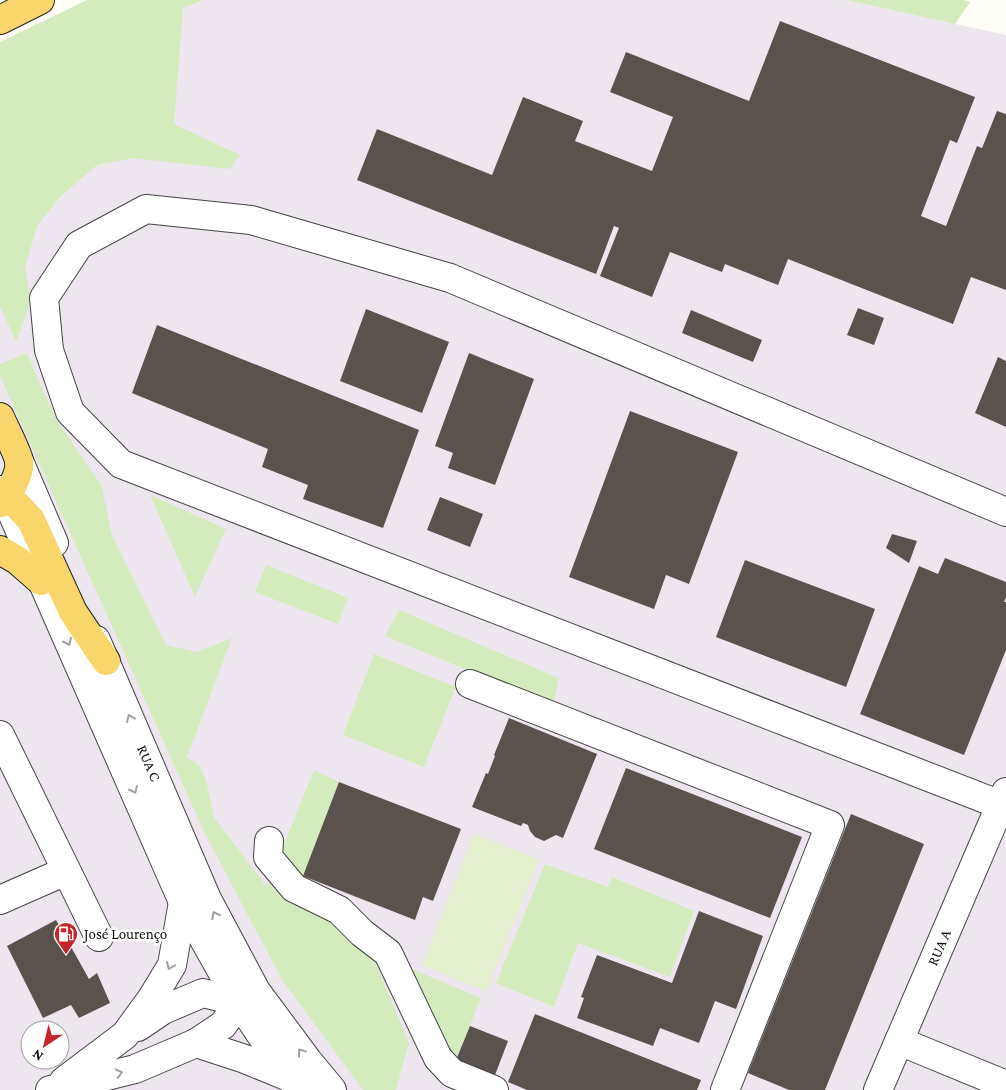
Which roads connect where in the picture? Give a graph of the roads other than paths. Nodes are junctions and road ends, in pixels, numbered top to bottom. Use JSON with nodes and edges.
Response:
{"nodes":[{"id":1,"x":40,"y":0,"type":"edge"},
{"id":2,"x":0,"y":20,"type":"edge"},
{"id":3,"x":0,"y":417,"type":"edge"},
{"id":4,"x":19,"y":462,"type":"junction"},
{"id":5,"x":1,"y":496,"type":"edge"},
{"id":6,"x":1006,"y":512,"type":"edge"},
{"id":7,"x":0,"y":550,"type":"edge"},
{"id":8,"x":41,"y":581,"type":"junction"},
{"id":9,"x":106,"y":661,"type":"junction"},
{"id":10,"x":470,"y":684,"type":"dead end"},
{"id":11,"x":0,"y":735,"type":"edge"},
{"id":12,"x":1004,"y":801,"type":"edge"},
{"id":13,"x":269,"y":841,"type":"dead end"},
{"id":14,"x":66,"y":871,"type":"junction"},
{"id":15,"x":0,"y":900,"type":"edge"},
{"id":16,"x":183,"y":902,"type":"junction"},
{"id":17,"x":99,"y":937,"type":"dead end"},
{"id":18,"x":248,"y":997,"type":"junction"},
{"id":19,"x":125,"y":1035,"type":"junction"},
{"id":20,"x":899,"y":1041,"type":"junction"},
{"id":21,"x":196,"y":1043,"type":"junction"},
{"id":22,"x":295,"y":1084,"type":"edge"},
{"id":23,"x":1006,"y":1085,"type":"edge"},
{"id":24,"x":52,"y":1089,"type":"edge"},
{"id":25,"x":332,"y":1090,"type":"edge"},
{"id":26,"x":494,"y":1090,"type":"edge"},
{"id":27,"x":725,"y":1090,"type":"edge"},
{"id":28,"x":878,"y":1090,"type":"edge"}],
"edges":[{"from":1,"to":2,"type":"main road"},
{"from":3,"to":4,"type":"main road","name":"RUA C"},
{"from":4,"to":5,"type":"main road"},
{"from":4,"to":9,"type":"street","name":"RUA C"},
{"from":5,"to":8,"type":"street","name":"RUA C"},
{"from":5,"to":9,"type":"main road"},
{"from":6,"to":12,"type":"street"},
{"from":7,"to":8,"type":"main road"},
{"from":8,"to":16,"type":"street","name":"RUA C","one_way":true},
{"from":18,"to":9,"type":"street","name":"RUA C","one_way":true},
{"from":10,"to":27,"type":"street"},
{"from":11,"to":14,"type":"street"},
{"from":12,"to":20,"type":"street","name":"RUA A"},
{"from":13,"to":26,"type":"street"},
{"from":14,"to":15,"type":"street"},
{"from":14,"to":17,"type":"street"},
{"from":16,"to":18,"type":"street","name":"RUA C"},
{"from":16,"to":19,"type":"street","one_way":true},
{"from":18,"to":19,"type":"street"},
{"from":18,"to":21,"type":"street"},
{"from":18,"to":22,"type":"street","name":"RUA C"},
{"from":25,"to":18,"type":"street","name":"RUA C","one_way":true},
{"from":19,"to":24,"type":"street"},
{"from":20,"to":23,"type":"street"},
{"from":20,"to":28,"type":"street","name":"RUA A"},
{"from":21,"to":22,"type":"street"},
{"from":24,"to":21,"type":"street","one_way":true}]}
